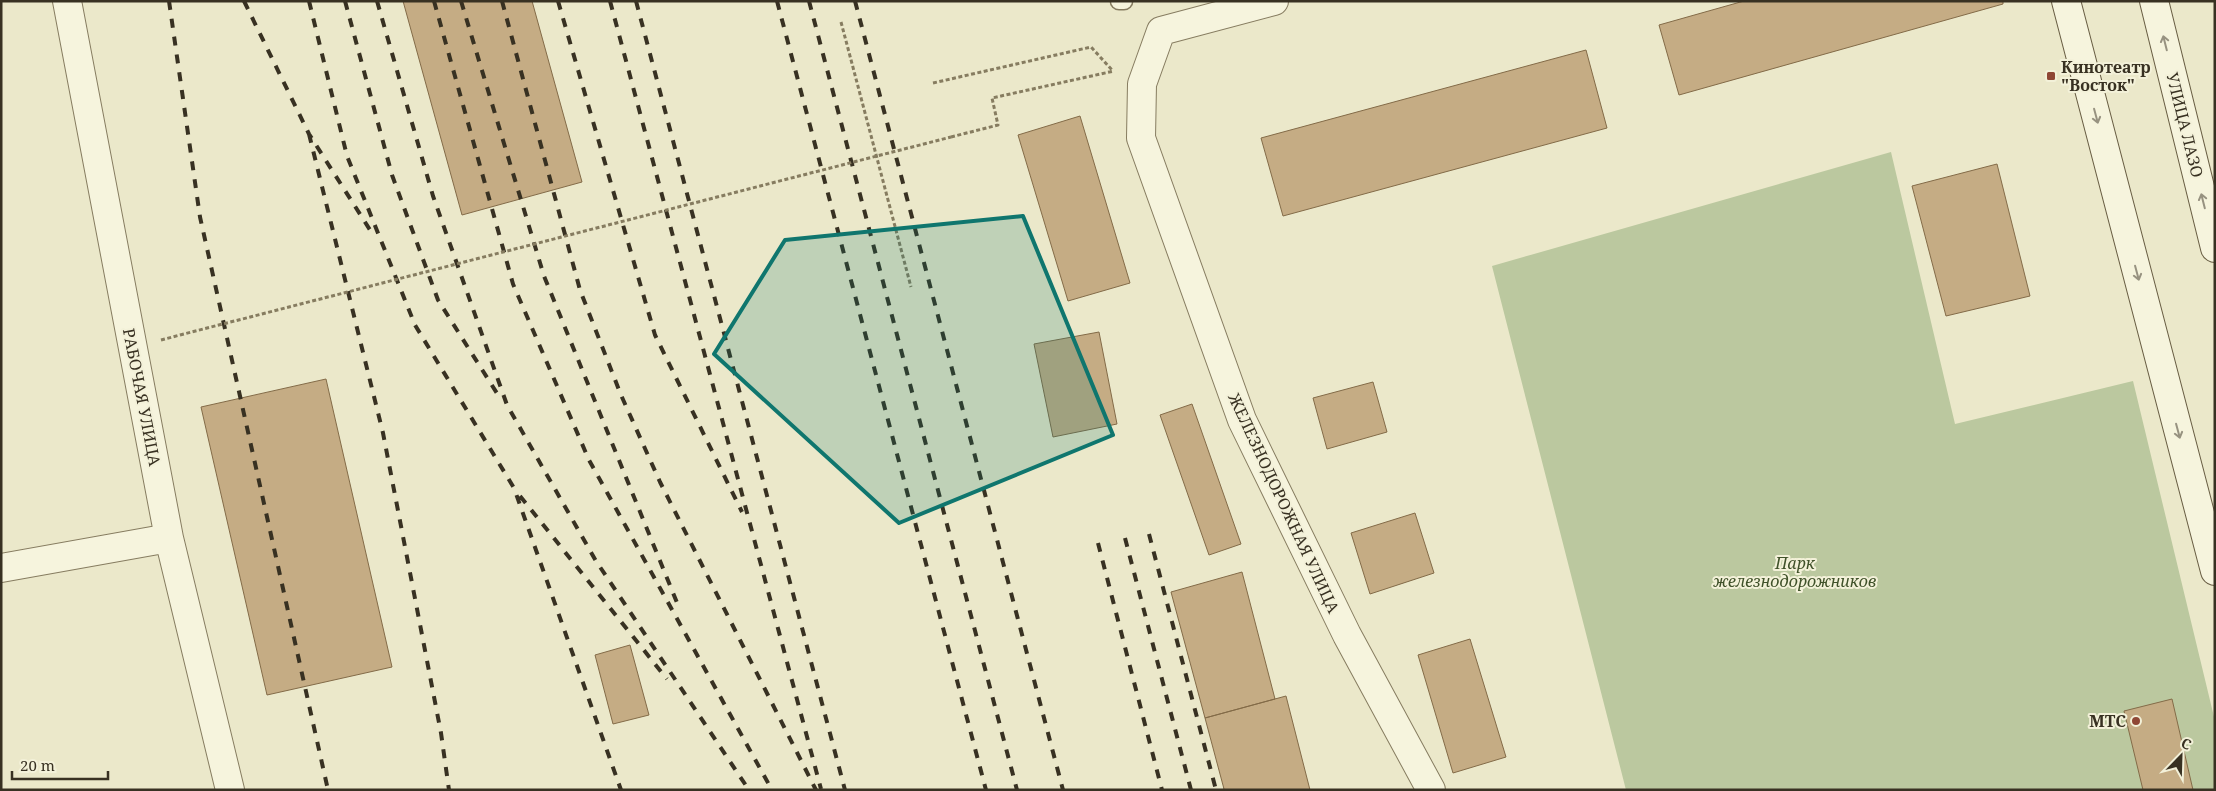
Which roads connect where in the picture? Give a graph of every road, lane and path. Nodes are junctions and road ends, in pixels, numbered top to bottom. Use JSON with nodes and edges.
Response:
{"nodes":[{"id":1,"x":67,"y":1,"type":"edge"},
{"id":2,"x":1119,"y":1,"type":"edge"},
{"id":3,"x":1124,"y":1,"type":"edge"},
{"id":4,"x":1274,"y":1,"type":"edge"},
{"id":5,"x":2066,"y":1,"type":"edge"},
{"id":6,"x":2154,"y":1,"type":"edge"},
{"id":7,"x":841,"y":22,"type":"dead end"},
{"id":8,"x":1120,"y":66,"type":"dead end"},
{"id":9,"x":1113,"y":71,"type":"junction"},
{"id":10,"x":933,"y":83,"type":"dead end"},
{"id":11,"x":876,"y":156,"type":"junction"},
{"id":12,"x":2215,"y":248,"type":"edge"},
{"id":13,"x":911,"y":287,"type":"dead end"},
{"id":14,"x":152,"y":343,"type":"dead end"},
{"id":15,"x":169,"y":538,"type":"junction"},
{"id":16,"x":1,"y":568,"type":"edge"},
{"id":17,"x":2215,"y":571,"type":"edge"},
{"id":18,"x":230,"y":790,"type":"edge"},
{"id":19,"x":1431,"y":790,"type":"edge"}],
"edges":[{"from":1,"to":15,"type":"street","name":"РАБОЧАЯ УЛИЦА"},
{"from":2,"to":3,"type":"lane"},
{"from":4,"to":19,"type":"street","name":"ЖЕЛЕЗНОДОРОЖНАЯ УЛИЦА"},
{"from":5,"to":17,"type":"street","one_way":true},
{"from":12,"to":6,"type":"street","name":"УЛИЦА ЛАЗО","one_way":true},
{"from":7,"to":11,"type":"path"},
{"from":8,"to":9,"type":"path"},
{"from":9,"to":10,"type":"path"},
{"from":9,"to":11,"type":"path","bridge":true},
{"from":11,"to":13,"type":"path"},
{"from":11,"to":14,"type":"path","bridge":true},
{"from":15,"to":16,"type":"street"},
{"from":15,"to":18,"type":"street","name":"РАБОЧАЯ УЛИЦА"}]}
